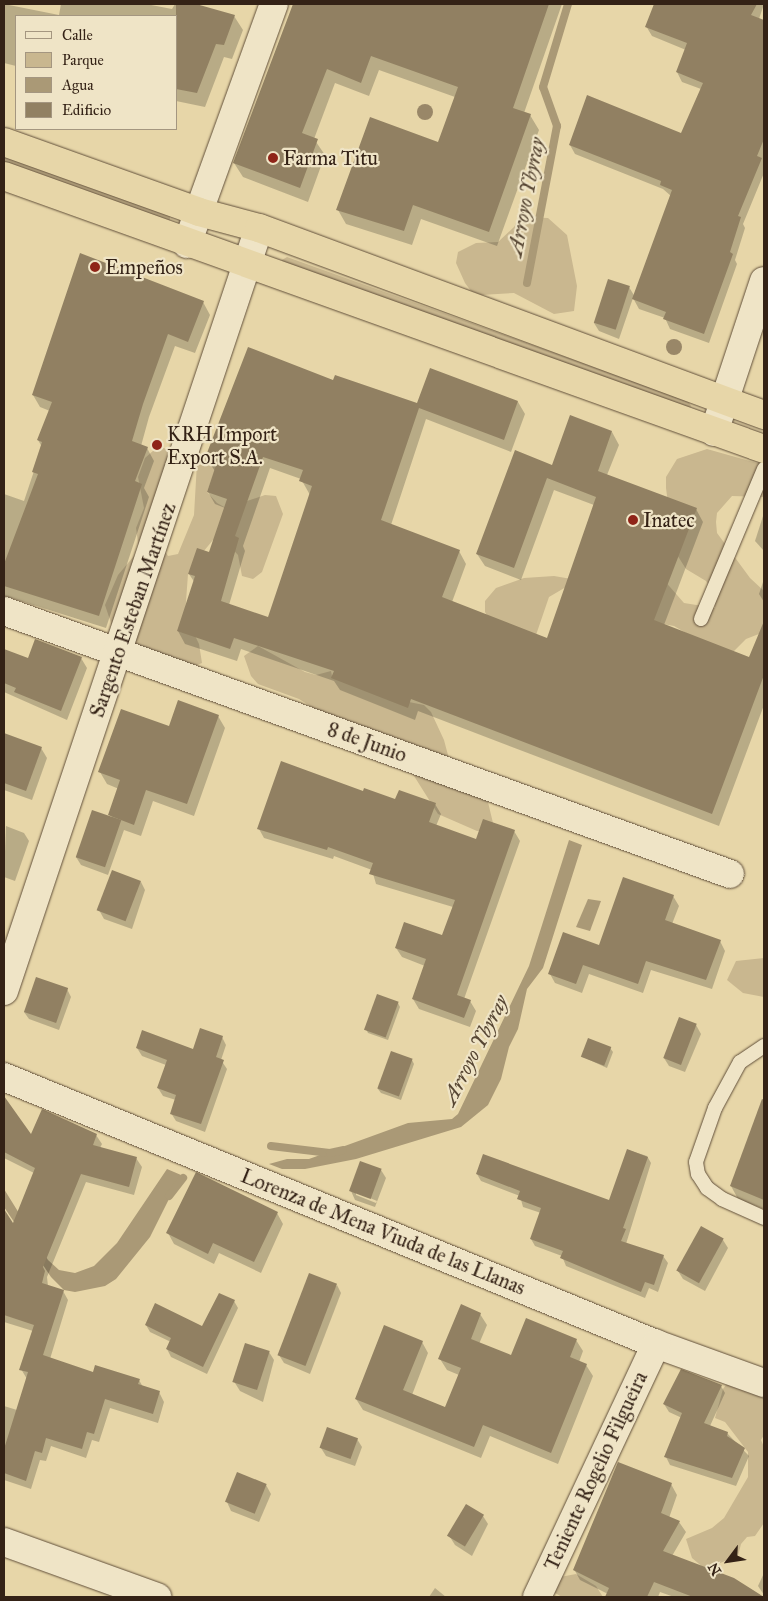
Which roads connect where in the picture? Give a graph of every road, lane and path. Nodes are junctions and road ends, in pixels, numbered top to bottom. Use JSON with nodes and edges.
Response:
{"nodes":[{"id":1,"x":274,"y":4,"type":"edge"},
{"id":2,"x":4,"y":142,"type":"edge"},
{"id":3,"x":4,"y":176,"type":"edge"},
{"id":4,"x":199,"y":212,"type":"junction"},
{"id":5,"x":259,"y":228,"type":"junction"},
{"id":6,"x":187,"y":244,"type":"junction"},
{"id":7,"x":249,"y":263,"type":"junction"},
{"id":8,"x":764,"y":280,"type":"edge"},
{"id":9,"x":724,"y":401,"type":"junction"},
{"id":10,"x":764,"y":415,"type":"edge"},
{"id":11,"x":714,"y":432,"type":"junction"},
{"id":12,"x":764,"y":449,"type":"edge"},
{"id":13,"x":764,"y":469,"type":"edge"},
{"id":14,"x":4,"y":611,"type":"edge"},
{"id":15,"x":701,"y":619,"type":"dead end"},
{"id":16,"x":119,"y":651,"type":"junction"},
{"id":17,"x":730,"y":874,"type":"dead end"},
{"id":18,"x":4,"y":991,"type":"edge"},
{"id":19,"x":764,"y":1046,"type":"edge"},
{"id":20,"x":4,"y":1077,"type":"edge"},
{"id":21,"x":764,"y":1218,"type":"edge"},
{"id":22,"x":656,"y":1344,"type":"junction"},
{"id":23,"x":764,"y":1383,"type":"edge"},
{"id":24,"x":4,"y":1542,"type":"edge"},
{"id":25,"x":157,"y":1597,"type":"edge"},
{"id":26,"x":537,"y":1597,"type":"edge"}],
"edges":[{"from":1,"to":4,"type":"street"},
{"from":2,"to":4,"type":"highway"},
{"from":3,"to":6,"type":"highway"},
{"from":4,"to":5,"type":"highway"},
{"from":4,"to":6,"type":"street"},
{"from":5,"to":7,"type":"street","name":"Sargento Esteban Martínez"},
{"from":5,"to":9,"type":"highway"},
{"from":6,"to":7,"type":"highway"},
{"from":7,"to":11,"type":"highway"},
{"from":7,"to":16,"type":"street","name":"Sargento Esteban Martínez"},
{"from":8,"to":9,"type":"street"},
{"from":9,"to":10,"type":"highway"},
{"from":9,"to":11,"type":"street"},
{"from":11,"to":12,"type":"highway"},
{"from":13,"to":15,"type":"lane"},
{"from":14,"to":16,"type":"street","name":"8 de Junio"},
{"from":16,"to":17,"type":"street","name":"8 de Junio"},
{"from":16,"to":18,"type":"street","name":"Sargento Esteban Martínez"},
{"from":19,"to":21,"type":"lane"},
{"from":20,"to":22,"type":"street","name":"Lorenza de Mena Viuda de las Llanas"},
{"from":22,"to":23,"type":"street","name":"Lorenza de Mena Viuda de las Llanas"},
{"from":22,"to":26,"type":"street","name":"Teniente Rogelio Filgueira"},
{"from":24,"to":25,"type":"street"}]}
